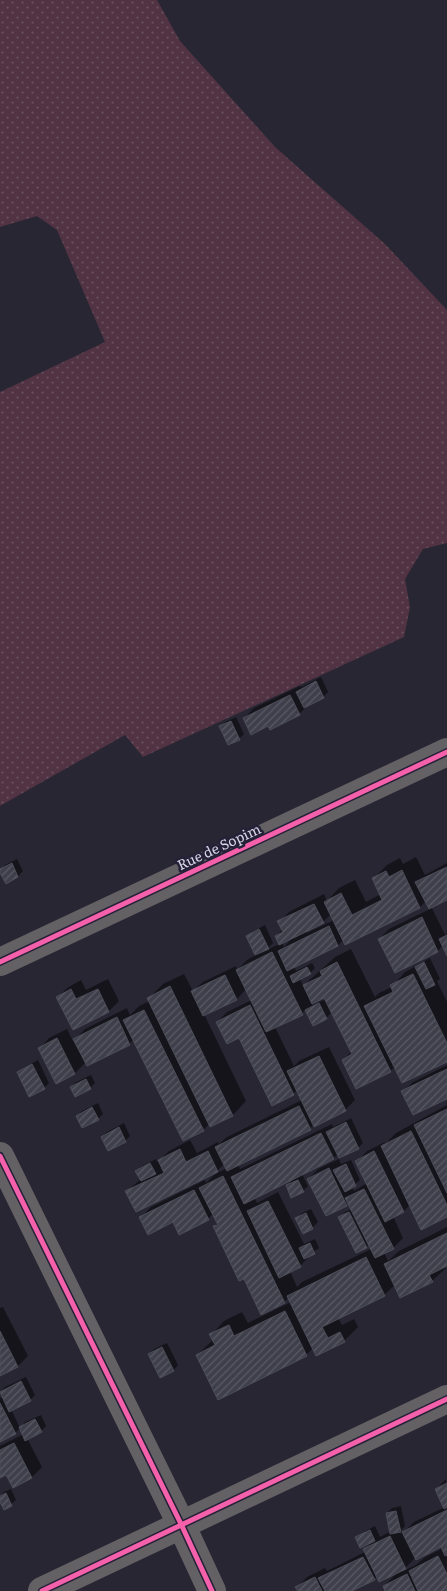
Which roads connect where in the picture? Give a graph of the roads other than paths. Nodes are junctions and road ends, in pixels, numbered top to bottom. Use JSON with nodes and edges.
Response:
{"nodes":[{"id":1,"x":447,"y":752,"type":"edge"},
{"id":2,"x":0,"y":962,"type":"edge"},
{"id":3,"x":0,"y":1156,"type":"edge"},
{"id":4,"x":447,"y":1399,"type":"edge"},
{"id":5,"x":181,"y":1524,"type":"junction"},
{"id":6,"x":42,"y":1591,"type":"edge"},
{"id":7,"x":212,"y":1591,"type":"edge"}],
"edges":[{"from":1,"to":2,"type":"street","name":"Rue de Sopim"},
{"from":3,"to":5,"type":"street"},
{"from":4,"to":5,"type":"street"},
{"from":5,"to":6,"type":"street"},
{"from":5,"to":7,"type":"street"}]}
